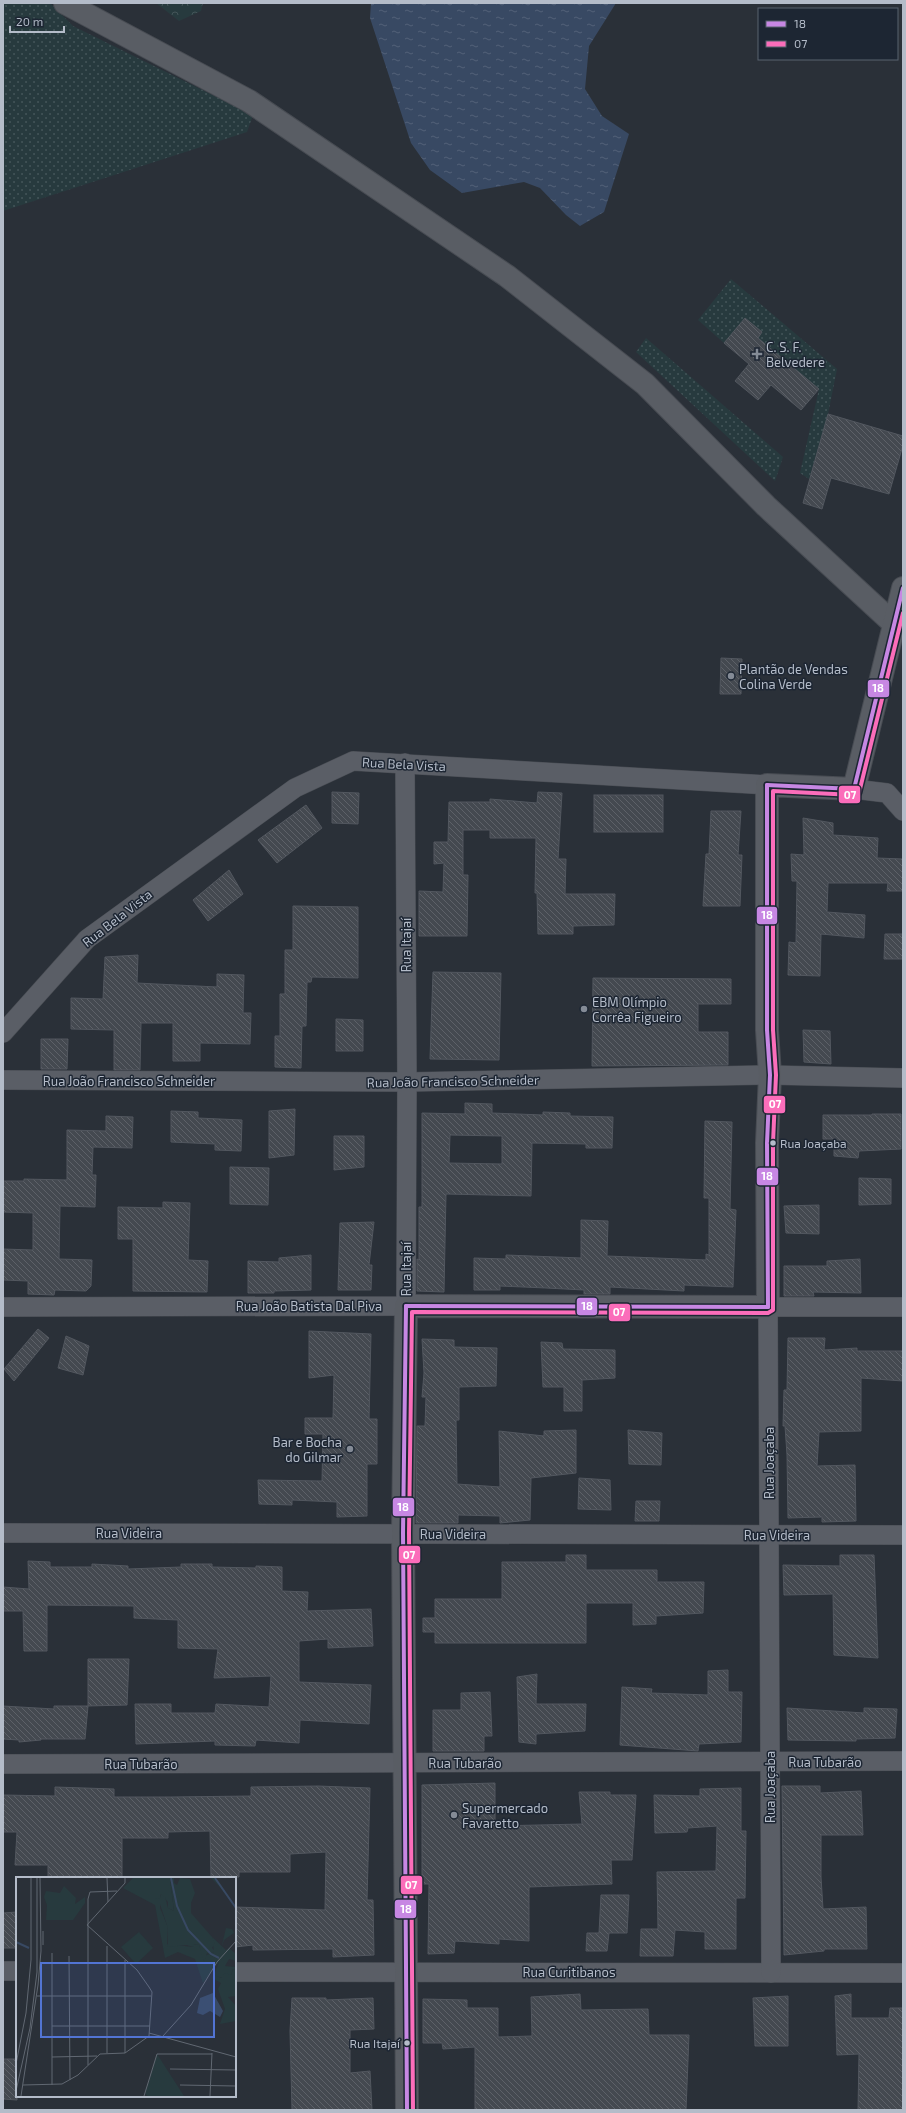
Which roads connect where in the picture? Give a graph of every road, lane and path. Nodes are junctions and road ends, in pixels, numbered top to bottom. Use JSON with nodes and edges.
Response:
{"nodes":[{"id":1,"x":65,"y":3,"type":"edge"},
{"id":2,"x":903,"y":588,"type":"edge"},
{"id":3,"x":893,"y":622,"type":"junction"},
{"id":4,"x":405,"y":763,"type":"junction"},
{"id":5,"x":767,"y":785,"type":"junction"},
{"id":6,"x":854,"y":789,"type":"junction"},
{"id":7,"x":903,"y":811,"type":"edge"},
{"id":8,"x":3,"y":1033,"type":"edge"},
{"id":9,"x":770,"y":1075,"type":"junction"},
{"id":10,"x":903,"y":1078,"type":"edge"},
{"id":11,"x":3,"y":1080,"type":"edge"},
{"id":12,"x":407,"y":1082,"type":"junction"},
{"id":13,"x":406,"y":1306,"type":"junction"},
{"id":14,"x":3,"y":1307,"type":"edge"},
{"id":15,"x":768,"y":1307,"type":"junction"},
{"id":16,"x":903,"y":1307,"type":"edge"},
{"id":17,"x":3,"y":1533,"type":"edge"},
{"id":18,"x":403,"y":1533,"type":"junction"},
{"id":19,"x":769,"y":1535,"type":"junction"},
{"id":20,"x":903,"y":1535,"type":"edge"},
{"id":21,"x":903,"y":1761,"type":"edge"},
{"id":22,"x":770,"y":1762,"type":"junction"},
{"id":23,"x":405,"y":1763,"type":"junction"},
{"id":24,"x":3,"y":1764,"type":"edge"},
{"id":25,"x":3,"y":1971,"type":"edge"},
{"id":26,"x":16,"y":1971,"type":"edge"},
{"id":27,"x":236,"y":1972,"type":"edge"},
{"id":28,"x":406,"y":1972,"type":"junction"},
{"id":29,"x":771,"y":1973,"type":"junction"},
{"id":30,"x":903,"y":1973,"type":"edge"},
{"id":31,"x":407,"y":2110,"type":"edge"}],
"edges":[{"from":1,"to":3,"type":"street"},
{"from":2,"to":3,"type":"street"},
{"from":3,"to":6,"type":"street"},
{"from":4,"to":5,"type":"street","name":"Rua Bela Vista"},
{"from":4,"to":8,"type":"street","name":"Rua Bela Vista"},
{"from":4,"to":12,"type":"street","name":"Rua Itajaí"},
{"from":5,"to":6,"type":"street","name":"Rua Bela Vista"},
{"from":5,"to":9,"type":"street","name":"Rua Joaçaba"},
{"from":6,"to":7,"type":"street"},
{"from":9,"to":10,"type":"street","name":"Rua João Francisco Schneider"},
{"from":9,"to":12,"type":"street","name":"Rua João Francisco Schneider"},
{"from":9,"to":15,"type":"street","name":"Rua Joaçaba"},
{"from":11,"to":12,"type":"street","name":"Rua João Francisco Schneider"},
{"from":12,"to":13,"type":"street","name":"Rua Itajaí"},
{"from":13,"to":14,"type":"street","name":"Rua João Batista Dal Piva"},
{"from":13,"to":15,"type":"street","name":"Rua João Batista Dal Piva"},
{"from":13,"to":18,"type":"street","name":"Rua Itajaí"},
{"from":15,"to":16,"type":"street","name":"Rua João Batista Dal Piva"},
{"from":15,"to":19,"type":"street","name":"Rua Joaçaba"},
{"from":17,"to":18,"type":"street","name":"Rua Videira"},
{"from":18,"to":19,"type":"street","name":"Rua Videira"},
{"from":18,"to":23,"type":"street","name":"Rua Itajaí"},
{"from":19,"to":20,"type":"street","name":"Rua Videira"},
{"from":19,"to":22,"type":"street","name":"Rua Joaçaba"},
{"from":21,"to":22,"type":"street","name":"Rua Tubarão"},
{"from":22,"to":23,"type":"street","name":"Rua Tubarão"},
{"from":22,"to":29,"type":"street","name":"Rua Joaçaba"},
{"from":23,"to":24,"type":"street","name":"Rua Tubarão"},
{"from":23,"to":28,"type":"street","name":"Rua Itajaí"},
{"from":25,"to":26,"type":"street"},
{"from":27,"to":28,"type":"street","name":"Rua Curitibanos"},
{"from":28,"to":29,"type":"street","name":"Rua Curitibanos"},
{"from":28,"to":31,"type":"street","name":"Rua Itajaí"},
{"from":29,"to":30,"type":"street","name":"Rua Curitibanos"}]}
